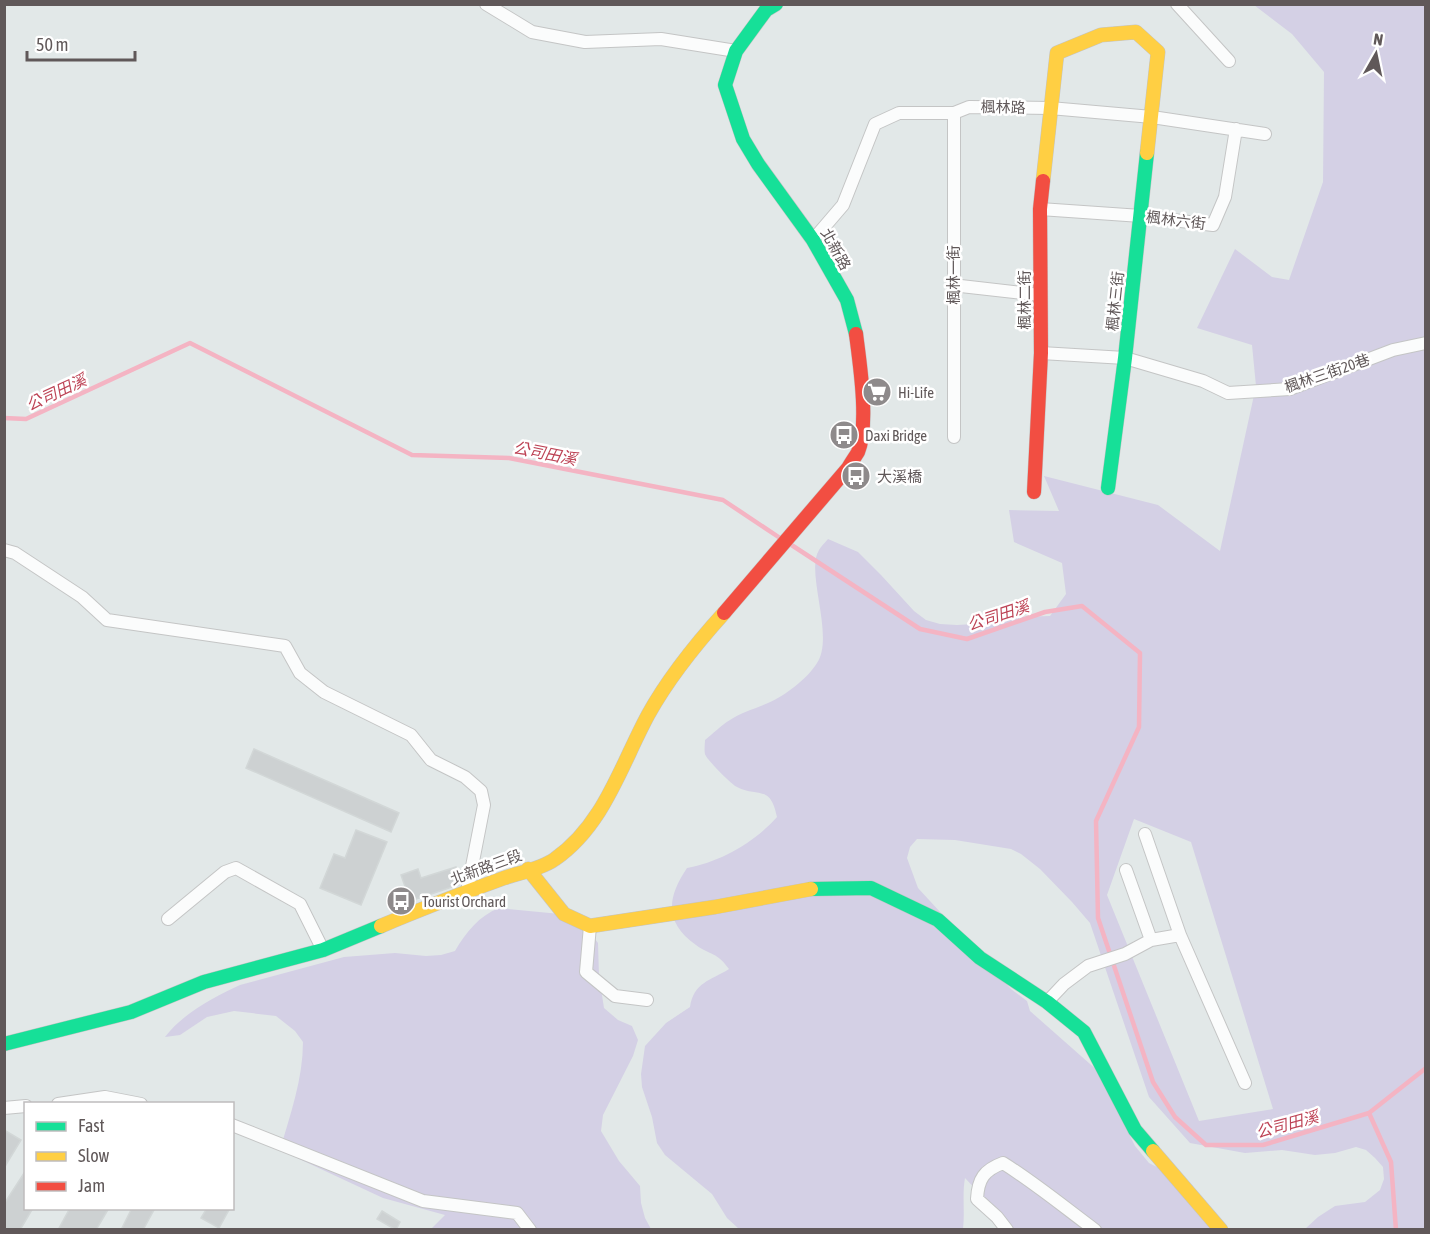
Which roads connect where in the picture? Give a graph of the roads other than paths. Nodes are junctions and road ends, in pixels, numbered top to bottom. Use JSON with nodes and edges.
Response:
{"nodes":[{"id":1,"x":486,"y":4,"type":"edge"},
{"id":2,"x":1177,"y":4,"type":"edge"},
{"id":3,"x":768,"y":6,"type":"edge"},
{"id":4,"x":736,"y":51,"type":"junction"},
{"id":5,"x":1229,"y":61,"type":"dead end"},
{"id":6,"x":1050,"y":108,"type":"junction"},
{"id":7,"x":954,"y":113,"type":"junction"},
{"id":8,"x":1152,"y":117,"type":"junction"},
{"id":9,"x":1236,"y":129,"type":"junction"},
{"id":10,"x":1265,"y":134,"type":"dead end"},
{"id":11,"x":1040,"y":209,"type":"junction"},
{"id":12,"x":1141,"y":216,"type":"junction"},
{"id":13,"x":813,"y":240,"type":"junction"},
{"id":14,"x":952,"y":285,"type":"junction"},
{"id":15,"x":1040,"y":295,"type":"junction"},
{"id":16,"x":1425,"y":343,"type":"edge"},
{"id":17,"x":1041,"y":352,"type":"junction"},
{"id":18,"x":1125,"y":358,"type":"junction"},
{"id":19,"x":954,"y":436,"type":"dead end"},
{"id":20,"x":1108,"y":488,"type":"dead end"},
{"id":21,"x":1034,"y":492,"type":"dead end"},
{"id":22,"x":4,"y":550,"type":"edge"},
{"id":23,"x":773,"y":557,"type":"joint"},
{"id":24,"x":1145,"y":834,"type":"dead end"},
{"id":25,"x":528,"y":869,"type":"junction"},
{"id":26,"x":1126,"y":870,"type":"dead end"},
{"id":27,"x":467,"y":892,"type":"junction"},
{"id":28,"x":168,"y":920,"type":"dead end"},
{"id":29,"x":590,"y":926,"type":"junction"},
{"id":30,"x":1180,"y":935,"type":"junction"},
{"id":31,"x":1151,"y":940,"type":"junction"},
{"id":32,"x":323,"y":950,"type":"junction"},
{"id":33,"x":647,"y":1000,"type":"dead end"},
{"id":34,"x":1047,"y":1002,"type":"junction"},
{"id":35,"x":4,"y":1044,"type":"edge"},
{"id":36,"x":1245,"y":1083,"type":"dead end"},
{"id":37,"x":71,"y":1102,"type":"edge"},
{"id":38,"x":131,"y":1102,"type":"edge"},
{"id":39,"x":24,"y":1106,"type":"edge"},
{"id":40,"x":4,"y":1108,"type":"edge"},
{"id":41,"x":234,"y":1126,"type":"edge"},
{"id":42,"x":530,"y":1230,"type":"edge"},
{"id":43,"x":1007,"y":1230,"type":"edge"},
{"id":44,"x":1095,"y":1230,"type":"edge"},
{"id":45,"x":1221,"y":1230,"type":"edge"}],
"edges":[{"from":1,"to":4,"type":"street"},
{"from":2,"to":5,"type":"street"},
{"from":3,"to":4,"type":"street","name":"北新路"},
{"from":4,"to":13,"type":"street","name":"北新路"},
{"from":6,"to":7,"type":"street","name":"楓林路"},
{"from":6,"to":8,"type":"street","name":"楓林路"},
{"from":6,"to":8,"type":"street","name":"楓林二街"},
{"from":6,"to":11,"type":"street","name":"楓林二街"},
{"from":7,"to":13,"type":"street","name":"楓林路"},
{"from":7,"to":14,"type":"street","name":"楓林一街"},
{"from":8,"to":9,"type":"street","name":"楓林路"},
{"from":8,"to":12,"type":"street","name":"楓林三街"},
{"from":9,"to":10,"type":"street","name":"楓林路"},
{"from":9,"to":12,"type":"street","name":"楓林六街"},
{"from":11,"to":12,"type":"street","name":"楓林六街"},
{"from":11,"to":15,"type":"street","name":"楓林二街"},
{"from":12,"to":18,"type":"street","name":"楓林三街"},
{"from":13,"to":23,"type":"street","name":"北新路"},
{"from":14,"to":15,"type":"street"},
{"from":14,"to":19,"type":"street","name":"楓林一街"},
{"from":15,"to":17,"type":"street","name":"楓林二街"},
{"from":16,"to":18,"type":"street","name":"楓林三街20巷"},
{"from":17,"to":18,"type":"street","name":"楓林三街20巷"},
{"from":17,"to":21,"type":"street","name":"楓林二街"},
{"from":18,"to":20,"type":"street","name":"楓林三街"},
{"from":22,"to":27,"type":"street"},
{"from":23,"to":25,"type":"street","name":"北新路三段"},
{"from":24,"to":30,"type":"street"},
{"from":25,"to":27,"type":"street","name":"北新路三段"},
{"from":25,"to":29,"type":"street"},
{"from":26,"to":31,"type":"street"},
{"from":27,"to":32,"type":"street","name":"北新路三段"},
{"from":28,"to":32,"type":"street"},
{"from":29,"to":33,"type":"street"},
{"from":29,"to":34,"type":"street"},
{"from":30,"to":31,"type":"street"},
{"from":30,"to":36,"type":"street"},
{"from":31,"to":34,"type":"street"},
{"from":32,"to":35,"type":"street","name":"北新路三段"},
{"from":34,"to":45,"type":"street"},
{"from":37,"to":38,"type":"street"},
{"from":39,"to":40,"type":"street"},
{"from":41,"to":42,"type":"street"},
{"from":43,"to":44,"type":"street"}]}
